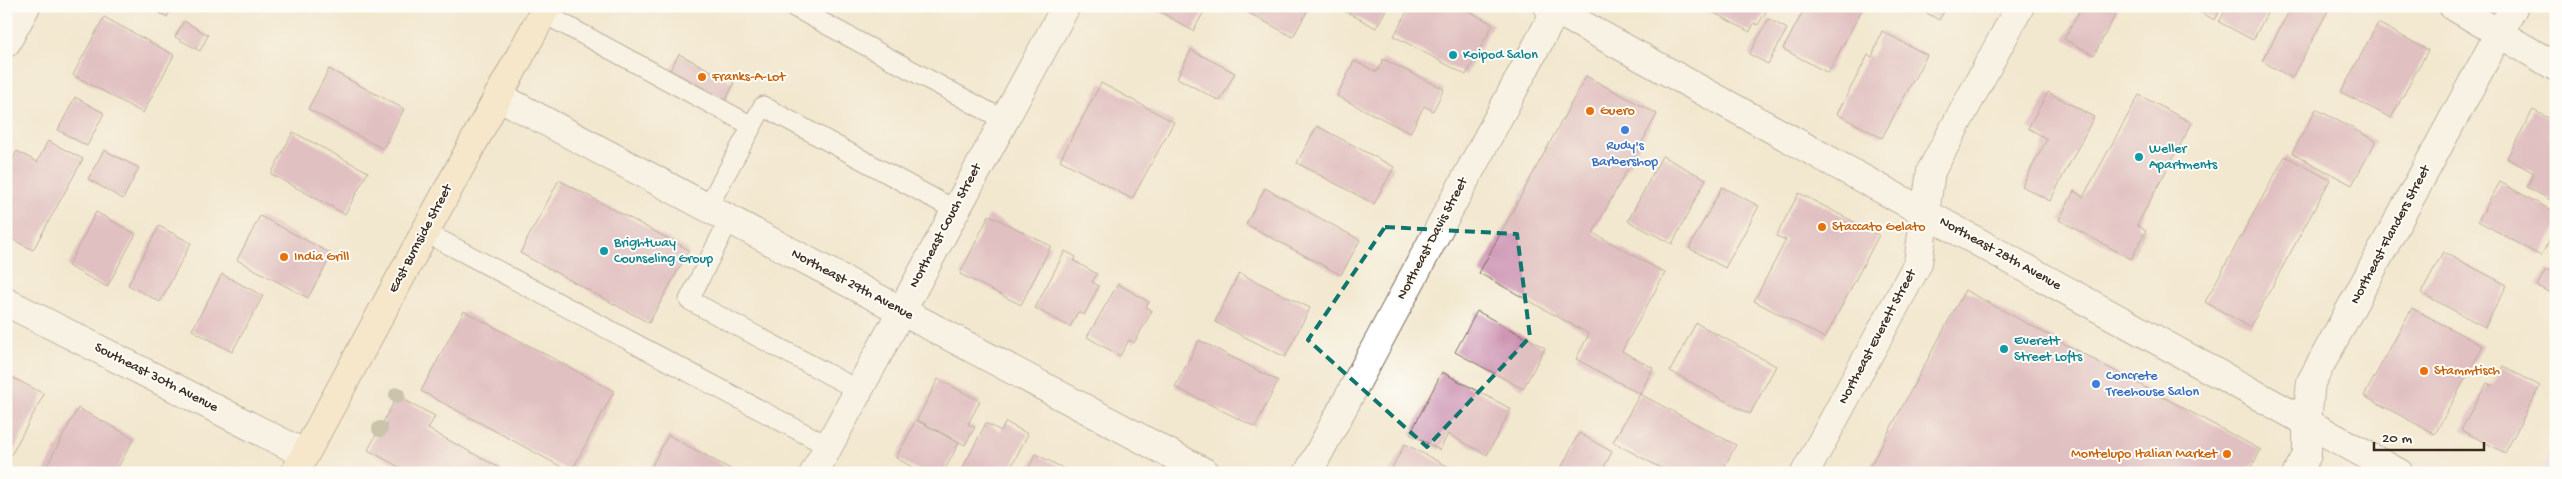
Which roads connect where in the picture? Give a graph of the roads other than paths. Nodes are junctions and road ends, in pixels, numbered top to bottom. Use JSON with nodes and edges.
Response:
{"nodes":[{"id":1,"x":26,"y":6,"type":"edge"},
{"id":2,"x":792,"y":6,"type":"edge"},
{"id":3,"x":1066,"y":6,"type":"edge"},
{"id":4,"x":2020,"y":6,"type":"edge"},
{"id":5,"x":2453,"y":6,"type":"edge"},
{"id":6,"x":2514,"y":6,"type":"edge"},
{"id":7,"x":1554,"y":8,"type":"edge"},
{"id":8,"x":545,"y":10,"type":"edge"},
{"id":9,"x":2500,"y":32,"type":"junction"},
{"id":10,"x":6,"y":43,"type":"edge"},
{"id":11,"x":2556,"y":67,"type":"edge"},
{"id":12,"x":498,"y":96,"type":"junction"},
{"id":13,"x":1004,"y":120,"type":"junction"},
{"id":14,"x":752,"y":126,"type":"junction"},
{"id":15,"x":955,"y":210,"type":"junction"},
{"id":16,"x":1925,"y":213,"type":"junction"},
{"id":17,"x":718,"y":214,"type":"junction"},
{"id":18,"x":425,"y":232,"type":"junction"},
{"id":19,"x":6,"y":302,"type":"edge"},
{"id":20,"x":900,"y":311,"type":"junction"},
{"id":21,"x":858,"y":390,"type":"junction"},
{"id":22,"x":2306,"y":421,"type":"junction"},
{"id":23,"x":828,"y":446,"type":"junction"},
{"id":24,"x":300,"y":463,"type":"edge"},
{"id":25,"x":814,"y":473,"type":"edge"},
{"id":26,"x":1206,"y":473,"type":"edge"},
{"id":27,"x":1308,"y":473,"type":"edge"},
{"id":28,"x":1805,"y":473,"type":"edge"},
{"id":29,"x":2297,"y":473,"type":"edge"},
{"id":30,"x":2399,"y":473,"type":"edge"}],
"edges":[{"from":1,"to":10,"type":"street"},
{"from":2,"to":13,"type":"lane"},
{"from":3,"to":13,"type":"street","name":"Northeast Couch Street"},
{"from":4,"to":16,"type":"street","name":"Northeast Everett Street"},
{"from":5,"to":9,"type":"street"},
{"from":6,"to":9,"type":"street","name":"Northeast Flanders Street"},
{"from":7,"to":16,"type":"street","name":"Northeast 28th Avenue"},
{"from":7,"to":27,"type":"street","name":"Northeast Davis Street"},
{"from":8,"to":12,"type":"main road","name":"East Burnside Street"},
{"from":8,"to":14,"type":"lane"},
{"from":9,"to":11,"type":"street"},
{"from":9,"to":22,"type":"street","name":"Northeast Flanders Street"},
{"from":12,"to":17,"type":"street","name":"Northeast 29th Avenue"},
{"from":12,"to":18,"type":"main road","name":"East Burnside Street"},
{"from":13,"to":15,"type":"street","name":"Northeast Couch Street"},
{"from":14,"to":15,"type":"lane"},
{"from":14,"to":17,"type":"lane"},
{"from":15,"to":20,"type":"street","name":"Northeast Couch Street"},
{"from":16,"to":22,"type":"street","name":"Northeast 28th Avenue"},
{"from":16,"to":28,"type":"street","name":"Northeast Everett Street"},
{"from":17,"to":20,"type":"street","name":"Northeast 29th Avenue"},
{"from":17,"to":21,"type":"lane"},
{"from":18,"to":23,"type":"lane"},
{"from":18,"to":24,"type":"main road","name":"East Burnside Street"},
{"from":19,"to":24,"type":"street","name":"Southeast 30th Avenue"},
{"from":20,"to":21,"type":"street","name":"Northeast Couch Street"},
{"from":20,"to":26,"type":"street","name":"Northeast 29th Avenue"},
{"from":21,"to":23,"type":"street","name":"Northeast Couch Street"},
{"from":22,"to":29,"type":"street","name":"Northeast Flanders Street"},
{"from":22,"to":30,"type":"street","name":"Northeast 28th Avenue"},
{"from":23,"to":25,"type":"street","name":"Northeast Couch Street"}]}
